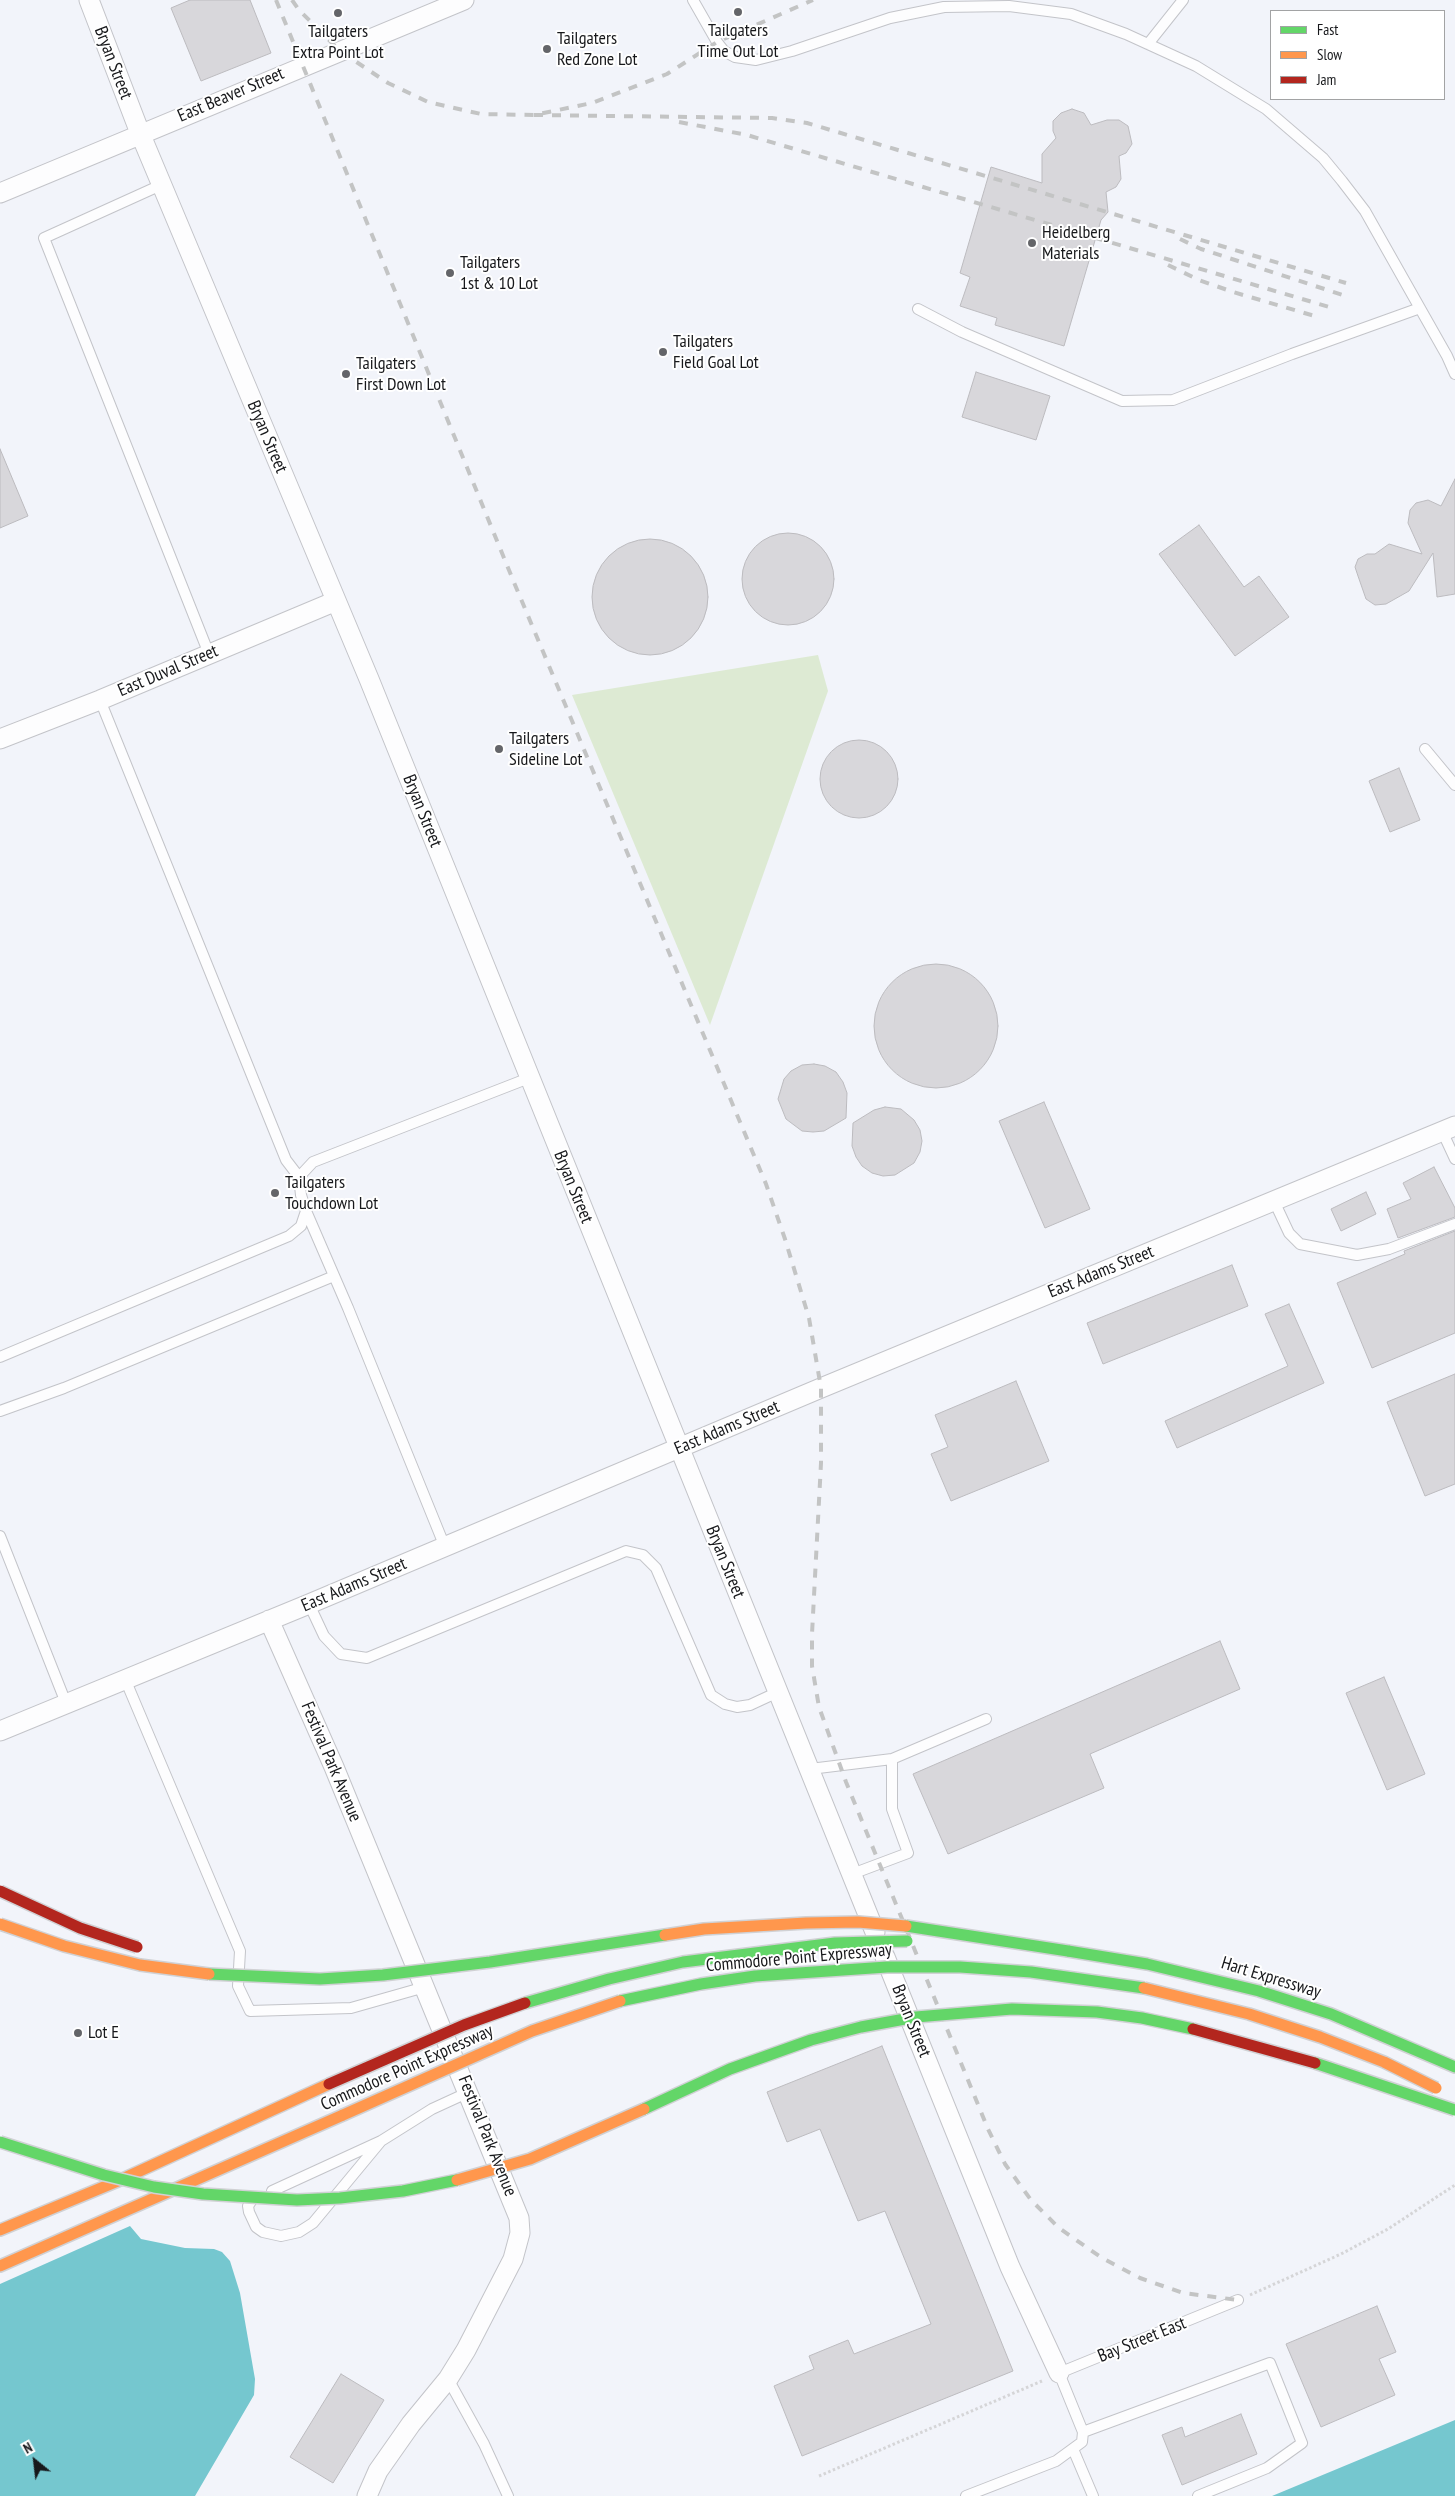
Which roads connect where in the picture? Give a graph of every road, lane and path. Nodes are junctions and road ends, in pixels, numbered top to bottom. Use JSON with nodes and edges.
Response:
{"nodes":[{"id":1,"x":89,"y":0,"type":"edge"},
{"id":2,"x":464,"y":0,"type":"edge"},
{"id":3,"x":693,"y":0,"type":"edge"},
{"id":4,"x":1183,"y":0,"type":"edge"},
{"id":5,"x":1148,"y":44,"type":"junction"},
{"id":6,"x":140,"y":133,"type":"junction"},
{"id":7,"x":162,"y":185,"type":"junction"},
{"id":8,"x":0,"y":193,"type":"edge"},
{"id":9,"x":1420,"y":308,"type":"junction"},
{"id":10,"x":918,"y":310,"type":"dead end"},
{"id":11,"x":1455,"y":374,"type":"edge"},
{"id":12,"x":336,"y":601,"type":"junction"},
{"id":13,"x":208,"y":654,"type":"junction"},
{"id":14,"x":100,"y":700,"type":"junction"},
{"id":15,"x":0,"y":738,"type":"edge"},
{"id":16,"x":1425,"y":749,"type":"dead end"},
{"id":17,"x":1455,"y":785,"type":"edge"},
{"id":18,"x":529,"y":1078,"type":"junction"},
{"id":19,"x":1448,"y":1129,"type":"edge"},
{"id":20,"x":1455,"y":1159,"type":"edge"},
{"id":21,"x":299,"y":1177,"type":"junction"},
{"id":22,"x":1274,"y":1200,"type":"junction"},
{"id":23,"x":306,"y":1211,"type":"junction"},
{"id":24,"x":1455,"y":1224,"type":"edge"},
{"id":25,"x":334,"y":1276,"type":"junction"},
{"id":26,"x":0,"y":1357,"type":"edge"},
{"id":27,"x":0,"y":1411,"type":"edge"},
{"id":28,"x":679,"y":1449,"type":"junction"},
{"id":29,"x":0,"y":1536,"type":"edge"},
{"id":30,"x":445,"y":1547,"type":"junction"},
{"id":31,"x":309,"y":1604,"type":"junction"},
{"id":32,"x":269,"y":1620,"type":"junction"},
{"id":33,"x":125,"y":1679,"type":"junction"},
{"id":34,"x":778,"y":1692,"type":"junction"},
{"id":35,"x":66,"y":1704,"type":"junction"},
{"id":36,"x":986,"y":1719,"type":"dead end"},
{"id":37,"x":0,"y":1731,"type":"edge"},
{"id":38,"x":892,"y":1759,"type":"junction"},
{"id":39,"x":810,"y":1769,"type":"junction"},
{"id":40,"x":852,"y":1874,"type":"junction"},
{"id":41,"x":0,"y":1891,"type":"edge"},
{"id":42,"x":0,"y":1924,"type":"edge"},
{"id":43,"x":145,"y":1950,"type":"dead end"},
{"id":44,"x":1068,"y":1951,"type":"junction"},
{"id":45,"x":177,"y":1958,"type":"dead end"},
{"id":46,"x":320,"y":1979,"type":"junction"},
{"id":47,"x":426,"y":1987,"type":"junction"},
{"id":48,"x":1455,"y":2067,"type":"edge"},
{"id":49,"x":469,"y":2092,"type":"junction"},
{"id":50,"x":1455,"y":2099,"type":"edge"},
{"id":51,"x":1455,"y":2110,"type":"edge"},
{"id":52,"x":381,"y":2141,"type":"junction"},
{"id":53,"x":0,"y":2142,"type":"edge"},
{"id":54,"x":1455,"y":2186,"type":"edge"},
{"id":55,"x":0,"y":2230,"type":"edge"},
{"id":56,"x":0,"y":2266,"type":"edge"},
{"id":57,"x":1238,"y":2300,"type":"joint"},
{"id":58,"x":1059,"y":2373,"type":"junction"},
{"id":59,"x":448,"y":2379,"type":"junction"},
{"id":60,"x":1083,"y":2432,"type":"junction"},
{"id":61,"x":1073,"y":2449,"type":"junction"},
{"id":62,"x":819,"y":2476,"type":"dead end"},
{"id":63,"x":367,"y":2496,"type":"edge"},
{"id":64,"x":508,"y":2496,"type":"edge"},
{"id":65,"x":966,"y":2496,"type":"edge"},
{"id":66,"x":1093,"y":2496,"type":"edge"},
{"id":67,"x":1198,"y":2496,"type":"edge"}],
"edges":[{"from":1,"to":6,"type":"street","name":"Bryan Street"},
{"from":2,"to":6,"type":"street","name":"East Beaver Street"},
{"from":3,"to":5,"type":"lane"},
{"from":4,"to":5,"type":"lane"},
{"from":5,"to":9,"type":"lane"},
{"from":6,"to":7,"type":"street","name":"Bryan Street"},
{"from":6,"to":8,"type":"street","name":"East Beaver Street"},
{"from":7,"to":12,"type":"street","name":"Bryan Street"},
{"from":7,"to":13,"type":"lane"},
{"from":9,"to":10,"type":"lane"},
{"from":9,"to":11,"type":"lane"},
{"from":12,"to":13,"type":"street","name":"East Duval Street"},
{"from":12,"to":18,"type":"street","name":"Bryan Street"},
{"from":13,"to":14,"type":"street","name":"East Duval Street"},
{"from":14,"to":15,"type":"street","name":"East Duval Street"},
{"from":14,"to":21,"type":"lane"},
{"from":16,"to":17,"type":"lane"},
{"from":18,"to":21,"type":"lane"},
{"from":18,"to":28,"type":"street","name":"Bryan Street"},
{"from":19,"to":20,"type":"lane"},
{"from":19,"to":22,"type":"street","name":"East Adams Street"},
{"from":21,"to":23,"type":"lane"},
{"from":22,"to":24,"type":"lane"},
{"from":22,"to":28,"type":"street","name":"East Adams Street"},
{"from":23,"to":25,"type":"lane"},
{"from":23,"to":26,"type":"lane"},
{"from":25,"to":27,"type":"lane"},
{"from":25,"to":30,"type":"lane"},
{"from":28,"to":30,"type":"street","name":"East Adams Street"},
{"from":28,"to":34,"type":"street","name":"Bryan Street"},
{"from":29,"to":35,"type":"lane"},
{"from":30,"to":31,"type":"street","name":"East Adams Street"},
{"from":31,"to":32,"type":"street","name":"East Adams Street"},
{"from":31,"to":34,"type":"lane"},
{"from":32,"to":33,"type":"street","name":"East Adams Street"},
{"from":32,"to":47,"type":"street","name":"Festival Park Avenue"},
{"from":33,"to":35,"type":"street","name":"East Adams Street"},
{"from":33,"to":47,"type":"lane"},
{"from":34,"to":39,"type":"street","name":"Bryan Street"},
{"from":35,"to":37,"type":"street","name":"East Adams Street"},
{"from":36,"to":38,"type":"lane"},
{"from":38,"to":39,"type":"lane"},
{"from":38,"to":40,"type":"lane"},
{"from":39,"to":40,"type":"street","name":"Bryan Street"},
{"from":40,"to":58,"type":"street","name":"Bryan Street"},
{"from":41,"to":43,"type":"highway","bridge":true},
{"from":42,"to":46,"type":"highway","bridge":true},
{"from":44,"to":46,"type":"highway","bridge":true},
{"from":44,"to":48,"type":"highway","name":"Hart Expressway"},
{"from":44,"to":55,"type":"highway","name":"Commodore Point Expressway","bridge":true},
{"from":45,"to":46,"type":"highway","bridge":true},
{"from":47,"to":49,"type":"street","name":"Festival Park Avenue"},
{"from":49,"to":52,"type":"lane"},
{"from":49,"to":59,"type":"street","name":"Festival Park Avenue"},
{"from":50,"to":56,"type":"highway","name":"Commodore Point Expressway","bridge":true},
{"from":51,"to":53,"type":"highway","bridge":true},
{"from":52,"to":52,"type":"lane"},
{"from":54,"to":57,"type":"path"},
{"from":57,"to":58,"type":"lane","name":"Bay Street East"},
{"from":58,"to":60,"type":"lane"},
{"from":58,"to":62,"type":"path"},
{"from":59,"to":63,"type":"street","name":"Festival Park Avenue"},
{"from":59,"to":64,"type":"lane"},
{"from":60,"to":61,"type":"lane"},
{"from":60,"to":67,"type":"lane"},
{"from":61,"to":65,"type":"lane"},
{"from":61,"to":66,"type":"lane"}]}
